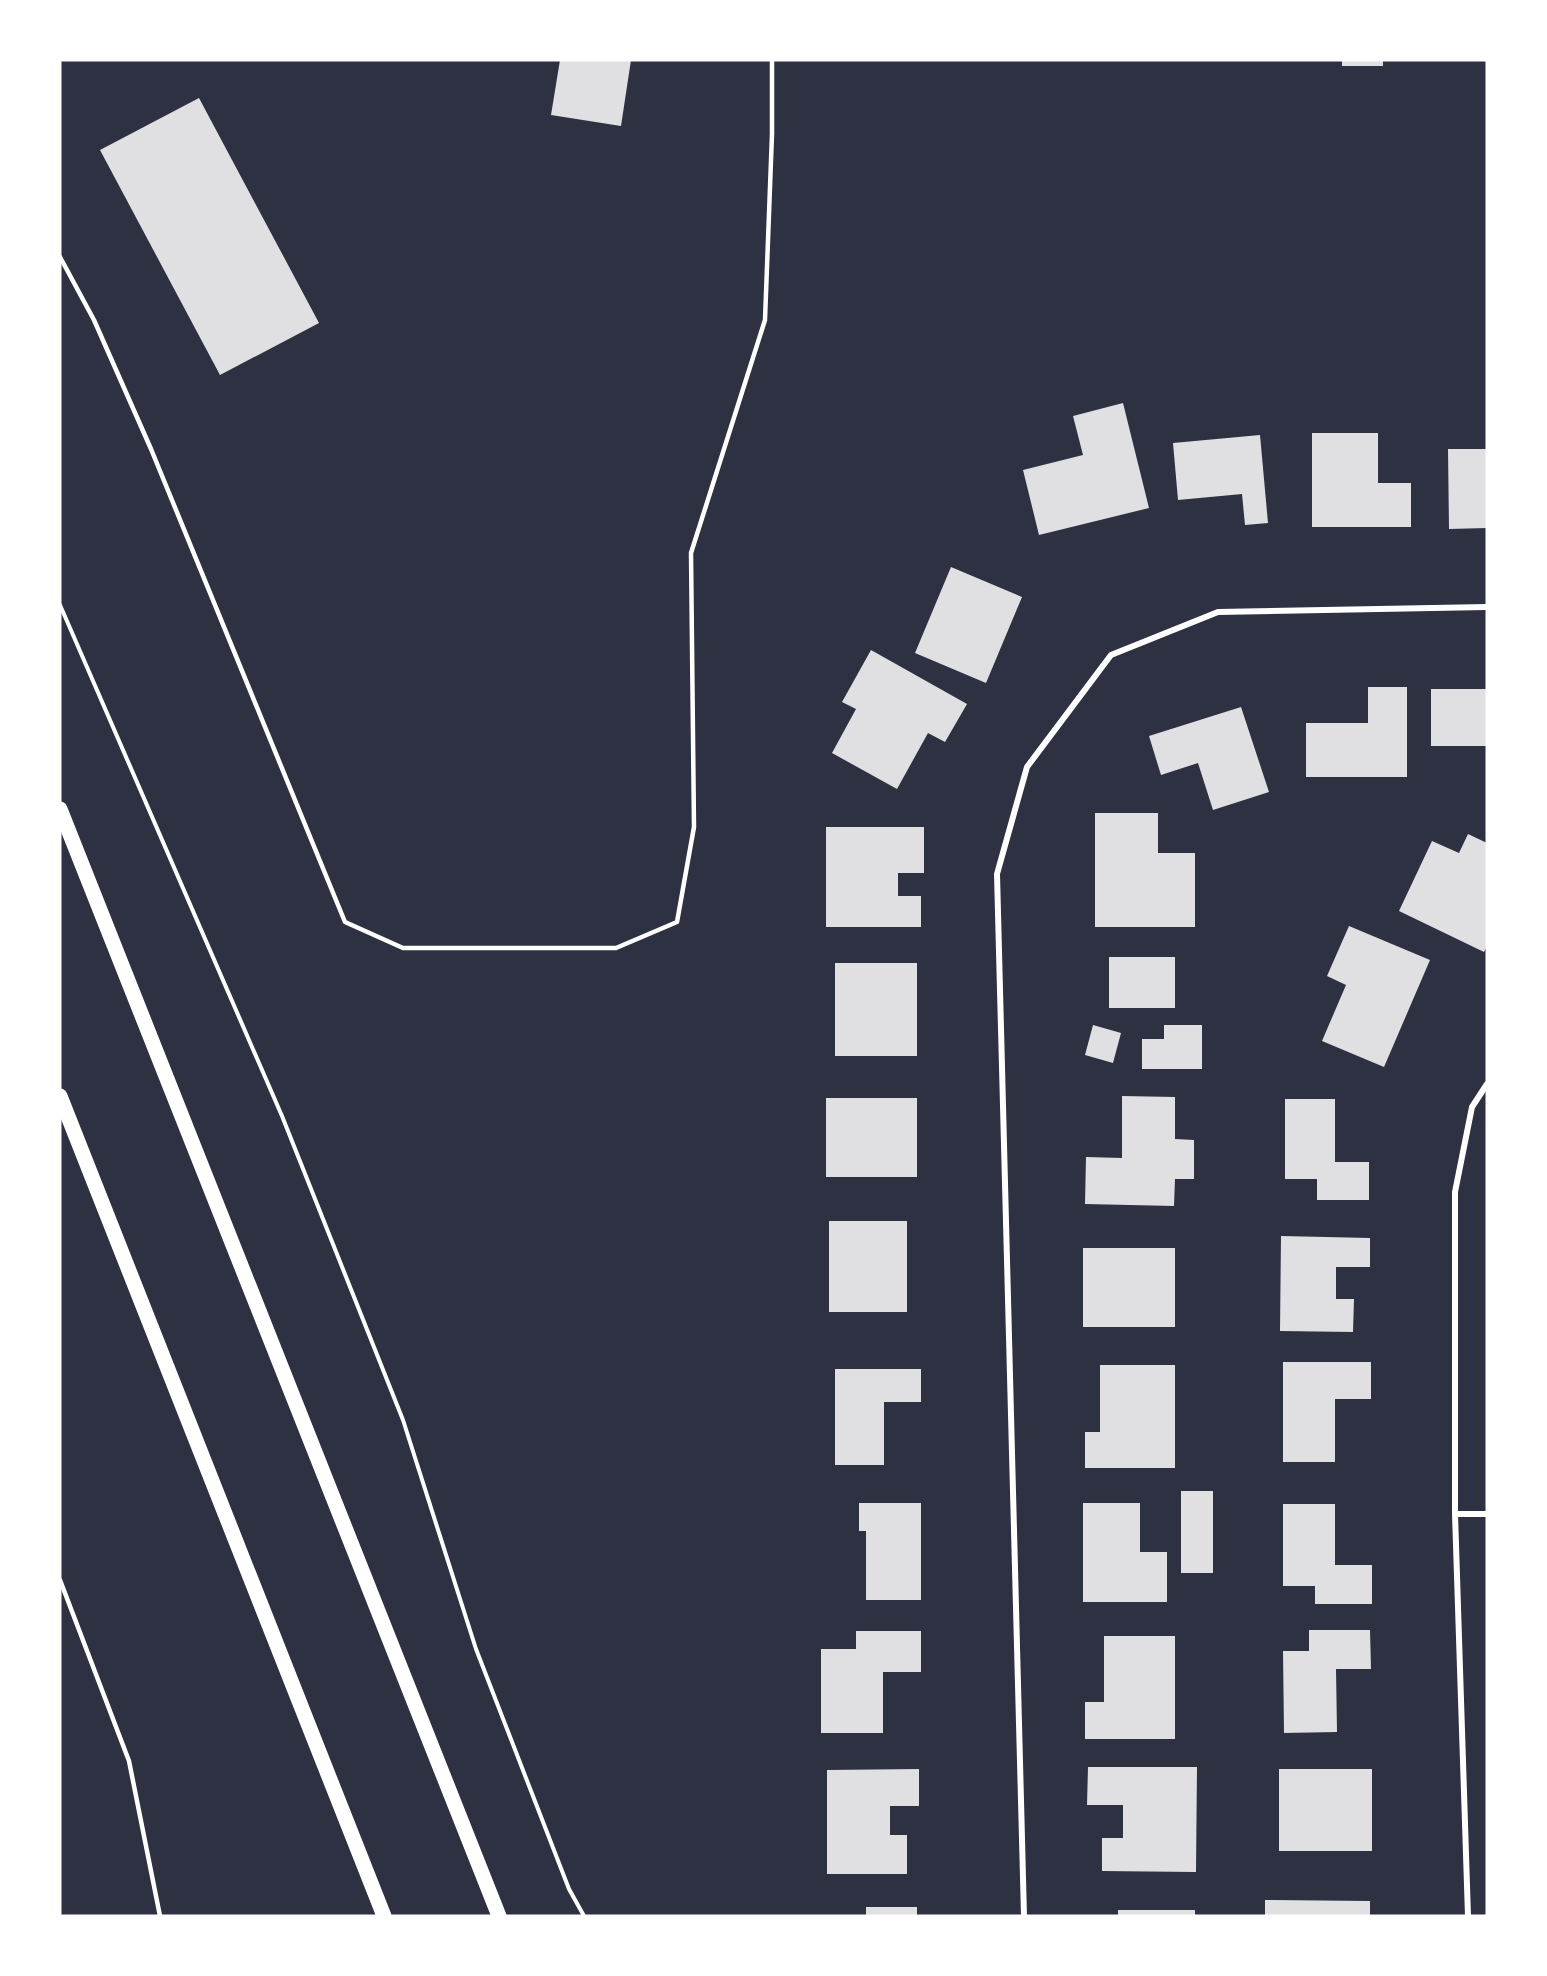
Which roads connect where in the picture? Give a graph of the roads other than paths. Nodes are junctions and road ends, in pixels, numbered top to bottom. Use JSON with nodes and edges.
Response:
{"nodes":[{"id":1,"x":772,"y":60,"type":"edge"},
{"id":2,"x":60,"y":257,"type":"edge"},
{"id":3,"x":1487,"y":607,"type":"edge"},
{"id":4,"x":60,"y":809,"type":"edge"},
{"id":5,"x":1487,"y":1084,"type":"edge"},
{"id":6,"x":60,"y":1096,"type":"edge"},
{"id":7,"x":1455,"y":1514,"type":"junction"},
{"id":8,"x":1487,"y":1514,"type":"edge"},
{"id":9,"x":60,"y":1580,"type":"edge"},
{"id":10,"x":160,"y":1916,"type":"edge"},
{"id":11,"x":384,"y":1916,"type":"edge"},
{"id":12,"x":499,"y":1916,"type":"edge"},
{"id":13,"x":1024,"y":1916,"type":"edge"},
{"id":14,"x":1468,"y":1916,"type":"edge"}],
"edges":[{"from":1,"to":2,"type":"lane"},
{"from":3,"to":13,"type":"street"},
{"from":4,"to":12,"type":"main road"},
{"from":5,"to":7,"type":"street"},
{"from":6,"to":11,"type":"main road"},
{"from":7,"to":8,"type":"street"},
{"from":7,"to":14,"type":"street"},
{"from":9,"to":10,"type":"lane"}]}
